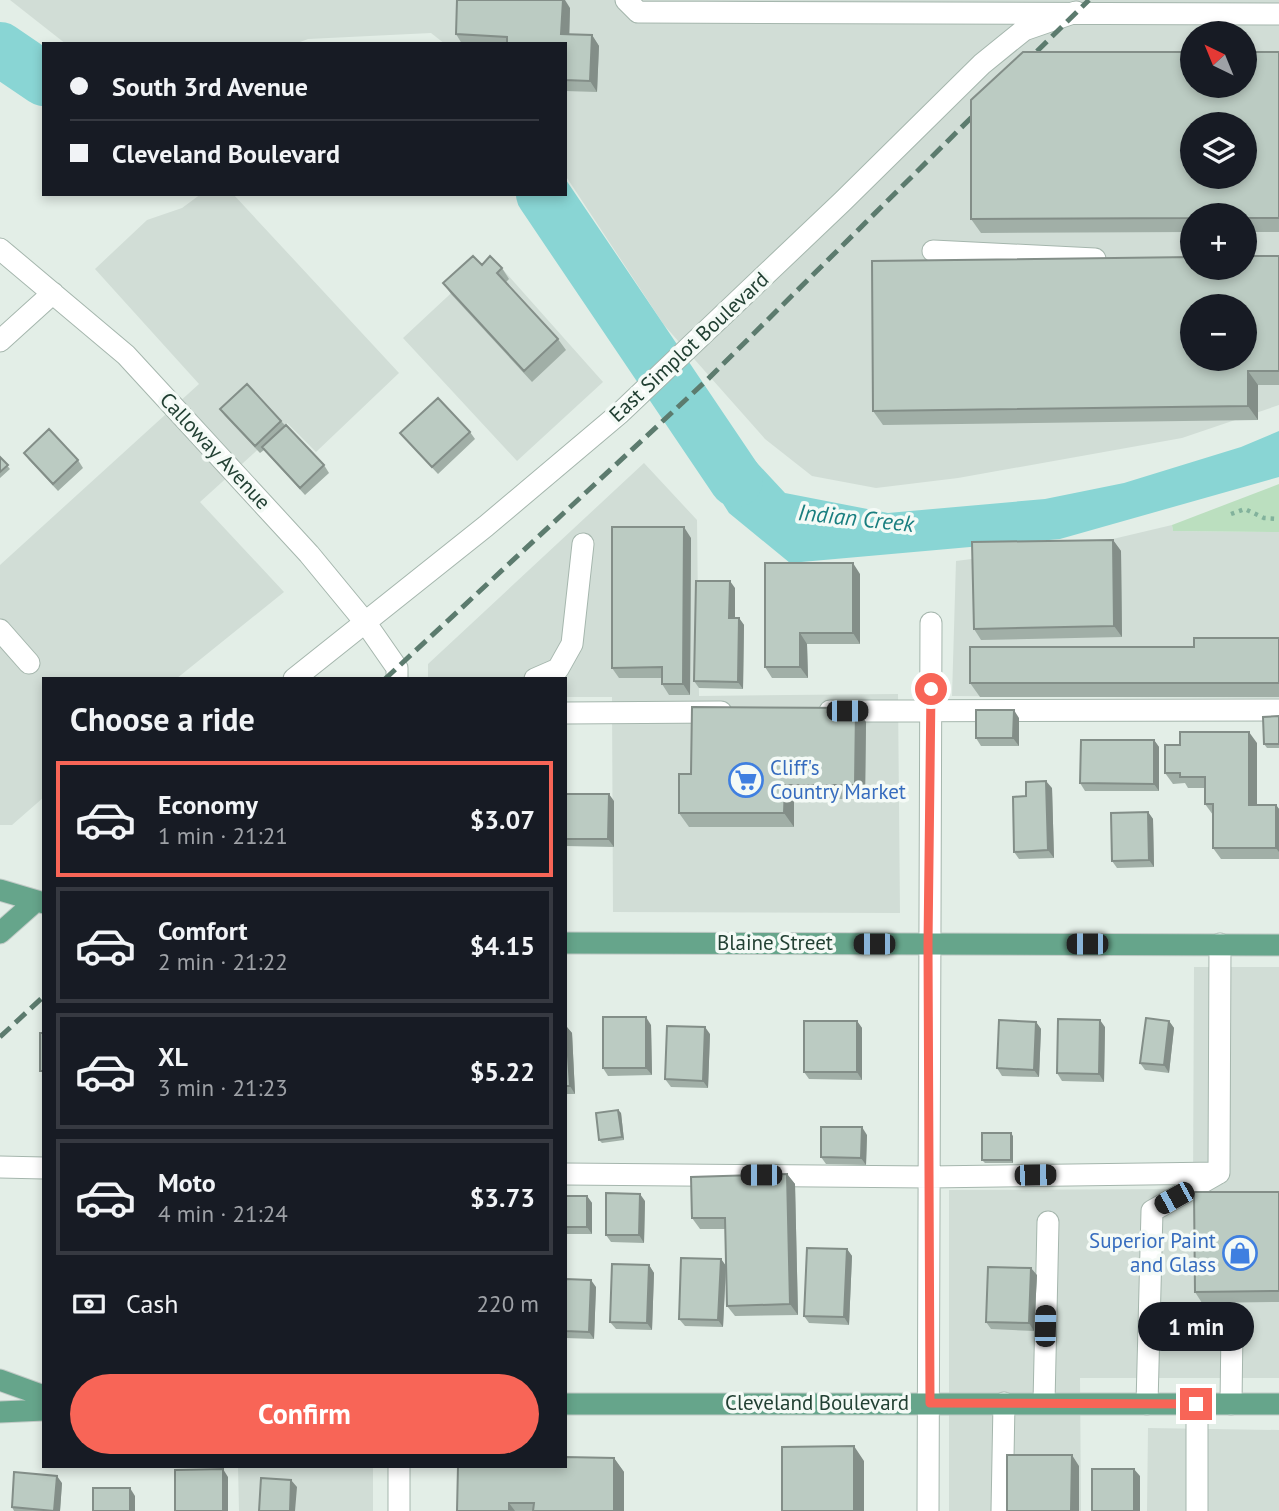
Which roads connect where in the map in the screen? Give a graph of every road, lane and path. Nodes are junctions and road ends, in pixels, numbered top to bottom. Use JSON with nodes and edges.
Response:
{"nodes":[{"id":1,"x":626,"y":0,"type":"edge"},
{"id":2,"x":1076,"y":12,"type":"junction"},
{"id":3,"x":1279,"y":13,"type":"edge"},
{"id":4,"x":0,"y":249,"type":"edge"},
{"id":5,"x":933,"y":251,"type":"dead end"},
{"id":6,"x":1113,"y":259,"type":"edge"},
{"id":7,"x":53,"y":293,"type":"junction"},
{"id":8,"x":0,"y":341,"type":"edge"},
{"id":9,"x":1231,"y":514,"type":"dead end"},
{"id":10,"x":1279,"y":519,"type":"edge"},
{"id":11,"x":583,"y":544,"type":"dead end"},
{"id":12,"x":365,"y":622,"type":"junction"},
{"id":13,"x":932,"y":623,"type":"dead end"},
{"id":14,"x":0,"y":630,"type":"edge"},
{"id":15,"x":29,"y":663,"type":"dead end"},
{"id":16,"x":297,"y":677,"type":"edge"},
{"id":17,"x":397,"y":677,"type":"edge"},
{"id":18,"x":540,"y":677,"type":"edge"},
{"id":19,"x":1279,"y":710,"type":"edge"},
{"id":20,"x":930,"y":711,"type":"junction"},
{"id":21,"x":735,"y":712,"type":"edge"},
{"id":22,"x":805,"y":712,"type":"edge"},
{"id":23,"x":567,"y":713,"type":"edge"},
{"id":24,"x":0,"y":890,"type":"edge"},
{"id":25,"x":41,"y":900,"type":"edge"},
{"id":26,"x":0,"y":933,"type":"edge"},
{"id":27,"x":567,"y":943,"type":"edge"},
{"id":28,"x":928,"y":944,"type":"junction"},
{"id":29,"x":1220,"y":944,"type":"junction"},
{"id":30,"x":1279,"y":945,"type":"edge"},
{"id":31,"x":0,"y":1167,"type":"edge"},
{"id":32,"x":42,"y":1168,"type":"edge"},
{"id":33,"x":1219,"y":1173,"type":"junction"},
{"id":34,"x":567,"y":1174,"type":"edge"},
{"id":35,"x":929,"y":1177,"type":"junction"},
{"id":36,"x":1048,"y":1222,"type":"dead end"},
{"id":37,"x":1149,"y":1324,"type":"junction"},
{"id":38,"x":0,"y":1380,"type":"edge"},
{"id":39,"x":42,"y":1395,"type":"edge"},
{"id":40,"x":930,"y":1403,"type":"junction"},
{"id":41,"x":1004,"y":1403,"type":"junction"},
{"id":42,"x":1044,"y":1403,"type":"junction"},
{"id":43,"x":567,"y":1404,"type":"edge"},
{"id":44,"x":1147,"y":1404,"type":"junction"},
{"id":45,"x":1196,"y":1404,"type":"junction"},
{"id":46,"x":1231,"y":1404,"type":"junction"},
{"id":47,"x":1279,"y":1404,"type":"edge"},
{"id":48,"x":42,"y":1410,"type":"edge"},
{"id":49,"x":0,"y":1412,"type":"edge"},
{"id":50,"x":399,"y":1468,"type":"edge"},
{"id":51,"x":399,"y":1511,"type":"edge"},
{"id":52,"x":928,"y":1511,"type":"edge"},
{"id":53,"x":1002,"y":1511,"type":"edge"},
{"id":54,"x":1197,"y":1511,"type":"edge"}],
"edges":[{"from":1,"to":2,"type":"street"},
{"from":2,"to":3,"type":"street"},
{"from":2,"to":12,"type":"street","name":"East Simplot Boulevard"},
{"from":4,"to":7,"type":"street","name":"Calloway Avenue"},
{"from":5,"to":6,"type":"street"},
{"from":7,"to":8,"type":"street"},
{"from":7,"to":12,"type":"street","name":"Calloway Avenue"},
{"from":9,"to":10,"type":"path"},
{"from":11,"to":18,"type":"street"},
{"from":12,"to":16,"type":"street","name":"East Simplot Boulevard"},
{"from":12,"to":17,"type":"street","name":"Calloway Avenue"},
{"from":13,"to":20,"type":"street"},
{"from":14,"to":15,"type":"street"},
{"from":19,"to":20,"type":"street"},
{"from":20,"to":22,"type":"street"},
{"from":20,"to":28,"type":"street"},
{"from":21,"to":23,"type":"street"},
{"from":24,"to":25,"type":"main road"},
{"from":25,"to":26,"type":"main road"},
{"from":27,"to":28,"type":"main road","name":"Blaine Street"},
{"from":28,"to":29,"type":"main road","name":"Blaine Street"},
{"from":28,"to":35,"type":"street"},
{"from":29,"to":30,"type":"main road","name":"Blaine Street"},
{"from":29,"to":33,"type":"street"},
{"from":31,"to":32,"type":"street"},
{"from":33,"to":35,"type":"street"},
{"from":33,"to":37,"type":"street"},
{"from":34,"to":35,"type":"street"},
{"from":35,"to":40,"type":"street"},
{"from":36,"to":42,"type":"street"},
{"from":37,"to":44,"type":"street"},
{"from":37,"to":46,"type":"street"},
{"from":38,"to":39,"type":"main road"},
{"from":40,"to":41,"type":"main road","name":"Cleveland Boulevard"},
{"from":40,"to":43,"type":"main road","name":"Cleveland Boulevard"},
{"from":40,"to":52,"type":"street"},
{"from":41,"to":42,"type":"main road","name":"Cleveland Boulevard"},
{"from":41,"to":53,"type":"street"},
{"from":42,"to":44,"type":"main road","name":"Cleveland Boulevard"},
{"from":44,"to":45,"type":"main road","name":"Cleveland Boulevard"},
{"from":45,"to":46,"type":"main road","name":"Cleveland Boulevard"},
{"from":45,"to":54,"type":"street"},
{"from":46,"to":47,"type":"main road","name":"Cleveland Boulevard"},
{"from":48,"to":49,"type":"main road"},
{"from":50,"to":51,"type":"street"}]}
